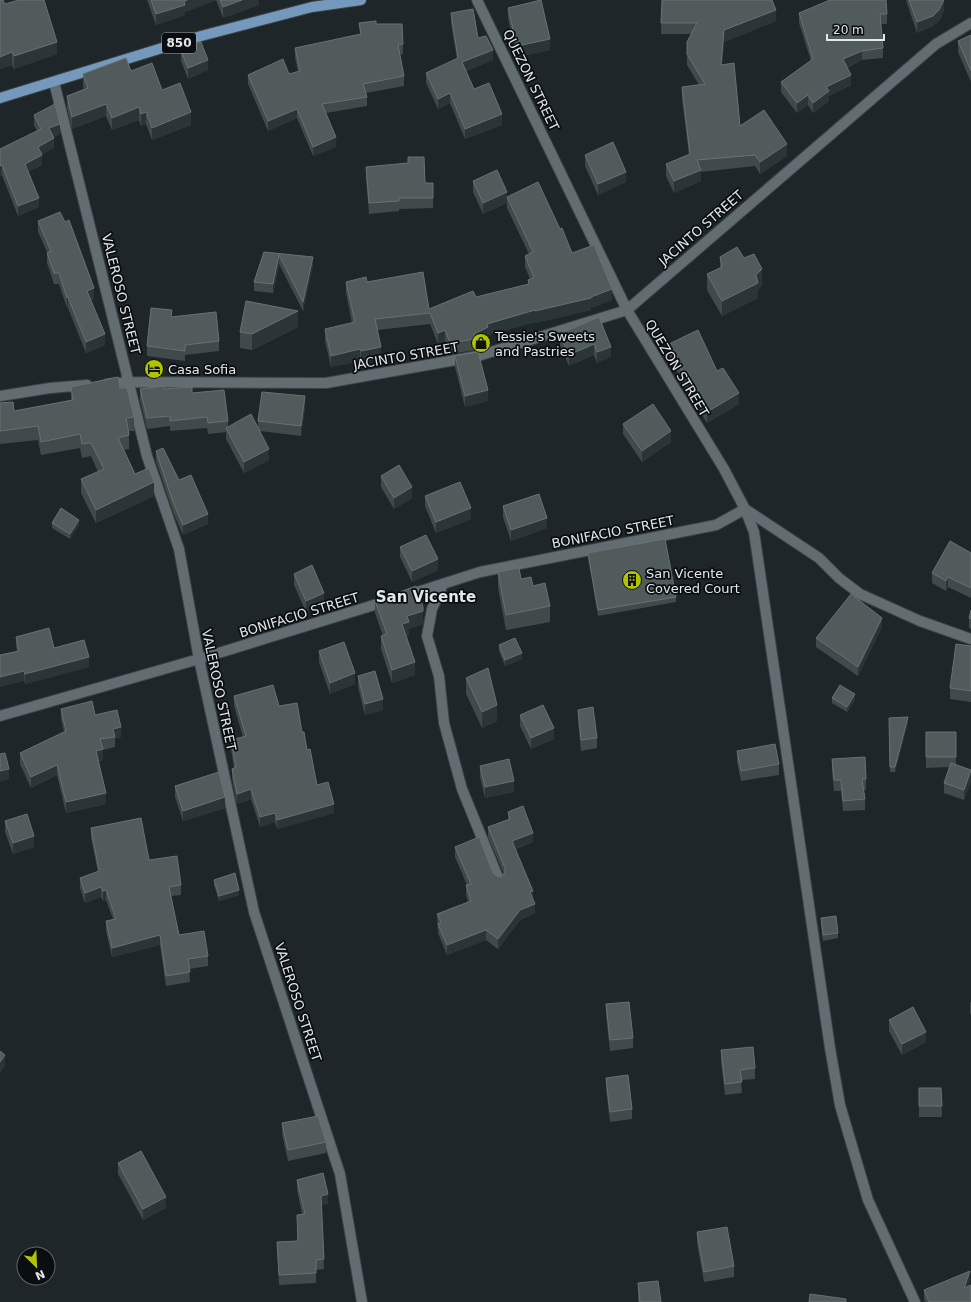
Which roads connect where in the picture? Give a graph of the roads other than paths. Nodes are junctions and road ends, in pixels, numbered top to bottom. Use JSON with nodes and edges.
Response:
{"nodes":[{"id":1,"x":361,"y":0,"type":"edge"},
{"id":2,"x":478,"y":0,"type":"edge"},
{"id":3,"x":971,"y":23,"type":"edge"},
{"id":4,"x":54,"y":82,"type":"junction"},
{"id":5,"x":0,"y":98,"type":"edge"},
{"id":6,"x":626,"y":310,"type":"junction"},
{"id":7,"x":129,"y":382,"type":"junction"},
{"id":8,"x":0,"y":396,"type":"edge"},
{"id":9,"x":745,"y":509,"type":"junction"},
{"id":10,"x":443,"y":584,"type":"junction"},
{"id":11,"x":971,"y":639,"type":"edge"},
{"id":12,"x":199,"y":659,"type":"junction"},
{"id":13,"x":0,"y":716,"type":"edge"},
{"id":14,"x":500,"y":880,"type":"edge"},
{"id":15,"x":362,"y":1302,"type":"edge"},
{"id":16,"x":915,"y":1302,"type":"edge"}],
"edges":[{"from":1,"to":4,"type":"main road","number":"850"},
{"from":2,"to":6,"type":"street","name":"QUEZON STREET"},
{"from":3,"to":6,"type":"street","name":"JACINTO STREET"},
{"from":4,"to":5,"type":"main road","number":"850"},
{"from":4,"to":7,"type":"street","name":"VALEROSO STREET"},
{"from":6,"to":7,"type":"street","name":"JACINTO STREET"},
{"from":6,"to":9,"type":"street","name":"QUEZON STREET"},
{"from":7,"to":8,"type":"street","name":"JACINTO STREET"},
{"from":7,"to":12,"type":"street","name":"VALEROSO STREET"},
{"from":9,"to":10,"type":"street","name":"BONIFACIO STREET"},
{"from":9,"to":11,"type":"street","name":"QUEZON STREET"},
{"from":9,"to":16,"type":"street"},
{"from":10,"to":12,"type":"street","name":"BONIFACIO STREET"},
{"from":10,"to":14,"type":"street"},
{"from":12,"to":13,"type":"street","name":"BONIFACIO STREET"},
{"from":12,"to":15,"type":"street","name":"VALEROSO STREET"}]}
